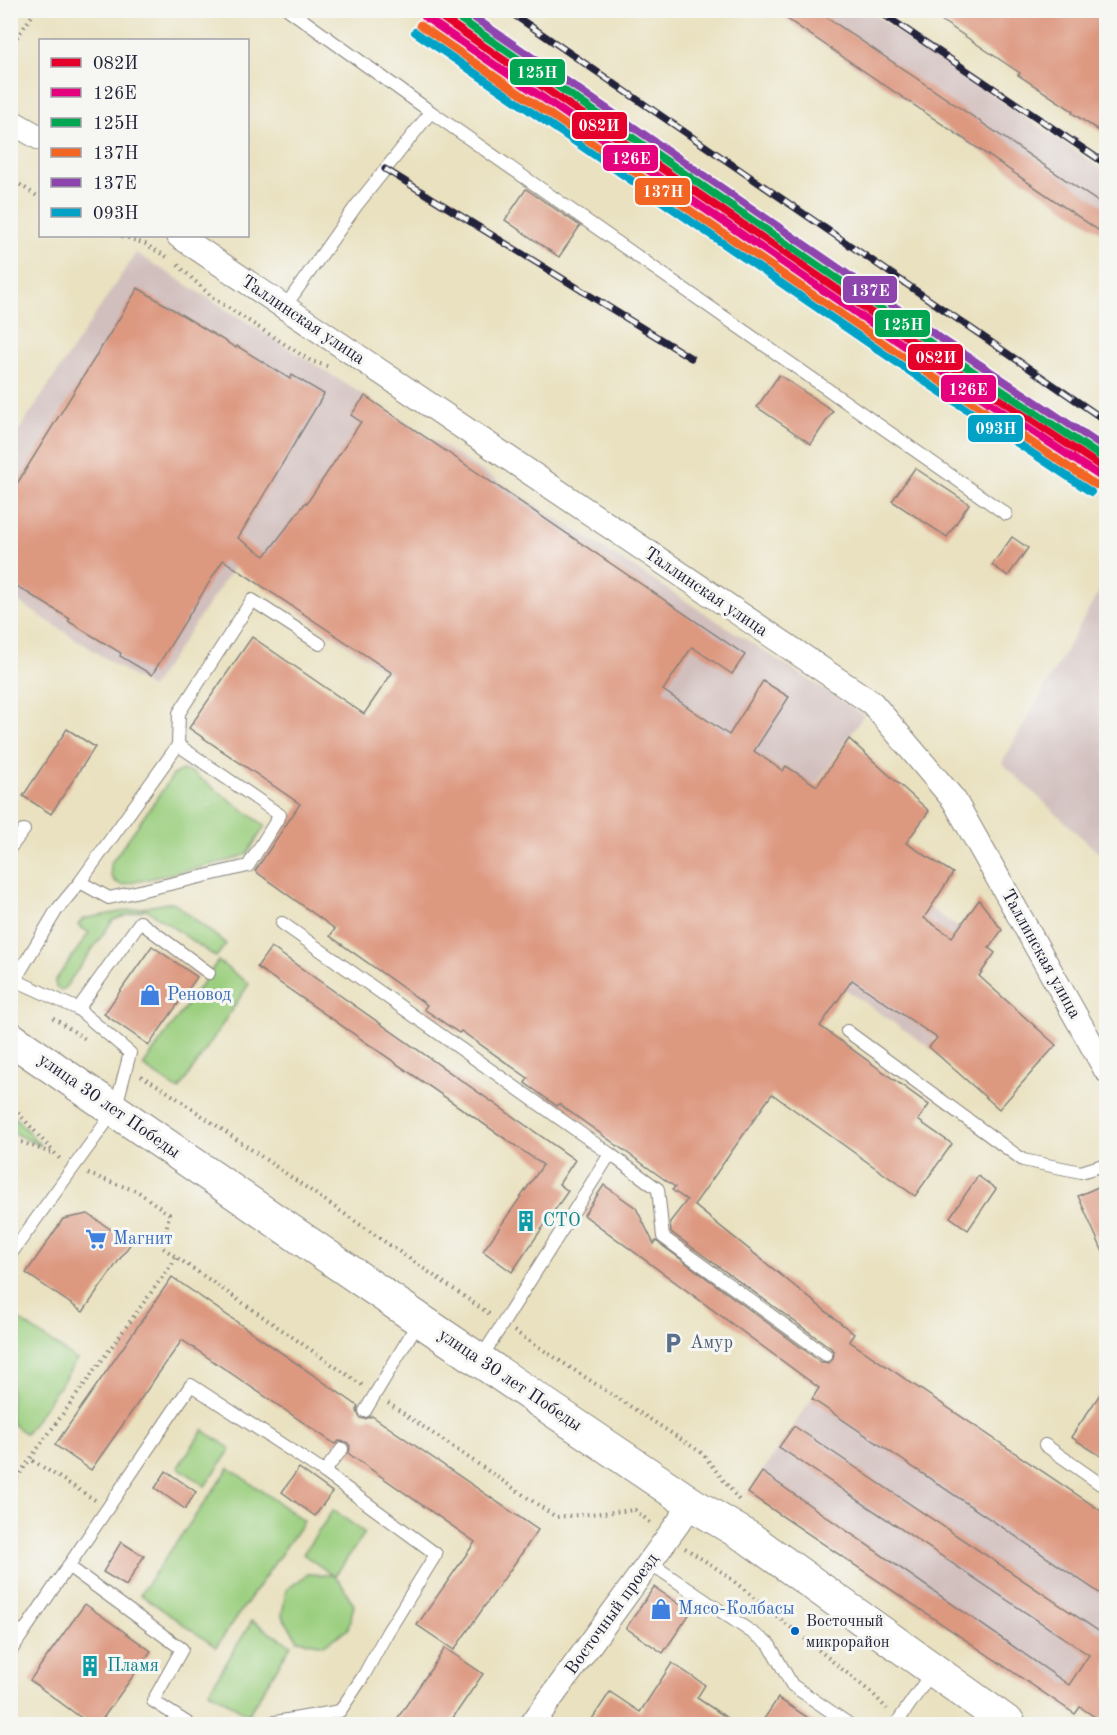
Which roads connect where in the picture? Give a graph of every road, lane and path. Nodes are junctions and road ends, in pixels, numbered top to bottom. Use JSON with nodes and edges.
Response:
{"nodes":[{"id":1,"x":36,"y":10,"type":"edge"},
{"id":2,"x":289,"y":10,"type":"edge"},
{"id":3,"x":10,"y":47,"type":"edge"},
{"id":4,"x":431,"y":112,"type":"junction"},
{"id":5,"x":10,"y":121,"type":"edge"},
{"id":6,"x":39,"y":137,"type":"edge"},
{"id":7,"x":10,"y":178,"type":"edge"},
{"id":8,"x":39,"y":197,"type":"edge"},
{"id":9,"x":180,"y":237,"type":"edge"},
{"id":10,"x":284,"y":308,"type":"junction"},
{"id":11,"x":1005,"y":514,"type":"dead end"},
{"id":12,"x":320,"y":644,"type":"dead end"},
{"id":13,"x":178,"y":746,"type":"junction"},
{"id":14,"x":24,"y":830,"type":"dead end"},
{"id":15,"x":10,"y":848,"type":"edge"},
{"id":16,"x":80,"y":882,"type":"junction"},
{"id":17,"x":282,"y":923,"type":"dead end"},
{"id":18,"x":208,"y":973,"type":"dead end"},
{"id":19,"x":13,"y":982,"type":"edge"},
{"id":20,"x":78,"y":1009,"type":"junction"},
{"id":21,"x":47,"y":1013,"type":"dead end"},
{"id":22,"x":847,"y":1031,"type":"dead end"},
{"id":23,"x":10,"y":1038,"type":"edge"},
{"id":24,"x":92,"y":1044,"type":"dead end"},
{"id":25,"x":127,"y":1068,"type":"junction"},
{"id":26,"x":1107,"y":1070,"type":"edge"},
{"id":27,"x":10,"y":1104,"type":"edge"},
{"id":28,"x":115,"y":1110,"type":"junction"},
{"id":29,"x":10,"y":1138,"type":"edge"},
{"id":30,"x":55,"y":1154,"type":"junction"},
{"id":31,"x":610,"y":1154,"type":"junction"},
{"id":32,"x":1107,"y":1164,"type":"edge"},
{"id":33,"x":72,"y":1168,"type":"junction"},
{"id":34,"x":10,"y":1255,"type":"edge"},
{"id":35,"x":177,"y":1257,"type":"junction"},
{"id":36,"x":420,"y":1320,"type":"junction"},
{"id":37,"x":503,"y":1323,"type":"junction"},
{"id":38,"x":826,"y":1355,"type":"dead end"},
{"id":39,"x":480,"y":1359,"type":"junction"},
{"id":40,"x":375,"y":1394,"type":"junction"},
{"id":41,"x":365,"y":1411,"type":"dead end"},
{"id":42,"x":1046,"y":1445,"type":"dead end"},
{"id":43,"x":342,"y":1449,"type":"dead end"},
{"id":44,"x":30,"y":1459,"type":"junction"},
{"id":45,"x":324,"y":1472,"type":"junction"},
{"id":46,"x":10,"y":1488,"type":"edge"},
{"id":47,"x":1107,"y":1488,"type":"edge"},
{"id":48,"x":692,"y":1504,"type":"junction"},
{"id":49,"x":745,"y":1506,"type":"dead end"},
{"id":50,"x":107,"y":1508,"type":"junction"},
{"id":51,"x":669,"y":1537,"type":"junction"},
{"id":52,"x":650,"y":1563,"type":"junction"},
{"id":53,"x":68,"y":1566,"type":"junction"},
{"id":54,"x":10,"y":1625,"type":"edge"},
{"id":55,"x":23,"y":1633,"type":"junction"},
{"id":56,"x":10,"y":1652,"type":"edge"},
{"id":57,"x":933,"y":1671,"type":"junction"},
{"id":58,"x":898,"y":1723,"type":"edge"},
{"id":59,"x":189,"y":1725,"type":"edge"},
{"id":60,"x":264,"y":1725,"type":"edge"},
{"id":61,"x":532,"y":1725,"type":"edge"},
{"id":62,"x":849,"y":1725,"type":"edge"},
{"id":63,"x":1009,"y":1725,"type":"edge"}],
"edges":[{"from":1,"to":3,"type":"path"},
{"from":2,"to":4,"type":"lane"},
{"from":4,"to":10,"type":"lane"},
{"from":4,"to":11,"type":"lane"},
{"from":5,"to":6,"type":"street"},
{"from":7,"to":8,"type":"path"},
{"from":9,"to":10,"type":"street","name":"Таллинская улица"},
{"from":10,"to":26,"type":"street","name":"Таллинская улица"},
{"from":12,"to":13,"type":"lane"},
{"from":13,"to":16,"type":"lane"},
{"from":13,"to":16,"type":"lane"},
{"from":14,"to":15,"type":"lane"},
{"from":16,"to":19,"type":"lane"},
{"from":17,"to":31,"type":"lane"},
{"from":18,"to":20,"type":"lane"},
{"from":19,"to":20,"type":"lane"},
{"from":20,"to":25,"type":"lane"},
{"from":21,"to":24,"type":"path"},
{"from":22,"to":32,"type":"lane"},
{"from":23,"to":28,"type":"street","name":"улица 30 лет Победы"},
{"from":25,"to":28,"type":"lane"},
{"from":25,"to":37,"type":"path"},
{"from":27,"to":30,"type":"path"},
{"from":28,"to":33,"type":"lane"},
{"from":28,"to":36,"type":"street","name":"улица 30 лет Победы"},
{"from":29,"to":30,"type":"path"},
{"from":30,"to":33,"type":"path"},
{"from":31,"to":37,"type":"lane"},
{"from":31,"to":38,"type":"lane"},
{"from":33,"to":34,"type":"lane"},
{"from":33,"to":35,"type":"path"},
{"from":35,"to":40,"type":"path"},
{"from":35,"to":44,"type":"path"},
{"from":36,"to":39,"type":"street","name":"улица 30 лет Победы"},
{"from":36,"to":40,"type":"lane"},
{"from":37,"to":39,"type":"lane"},
{"from":37,"to":49,"type":"path"},
{"from":39,"to":48,"type":"street","name":"улица 30 лет Победы"},
{"from":40,"to":41,"type":"lane"},
{"from":40,"to":51,"type":"path"},
{"from":42,"to":47,"type":"lane"},
{"from":43,"to":45,"type":"lane"},
{"from":44,"to":46,"type":"path"},
{"from":44,"to":50,"type":"path"},
{"from":45,"to":50,"type":"lane"},
{"from":45,"to":60,"type":"lane"},
{"from":48,"to":51,"type":"street","name":"Восточный проезд"},
{"from":48,"to":57,"type":"street","name":"улица 30 лет Победы"},
{"from":50,"to":53,"type":"lane"},
{"from":51,"to":52,"type":"street","name":"Восточный проезд"},
{"from":51,"to":58,"type":"path"},
{"from":52,"to":61,"type":"street","name":"Восточный проезд"},
{"from":52,"to":62,"type":"lane"},
{"from":53,"to":55,"type":"lane"},
{"from":53,"to":59,"type":"lane"},
{"from":54,"to":55,"type":"lane"},
{"from":55,"to":56,"type":"lane"},
{"from":57,"to":58,"type":"lane"},
{"from":57,"to":63,"type":"street","name":"улица 30 лет Победы"}]}
